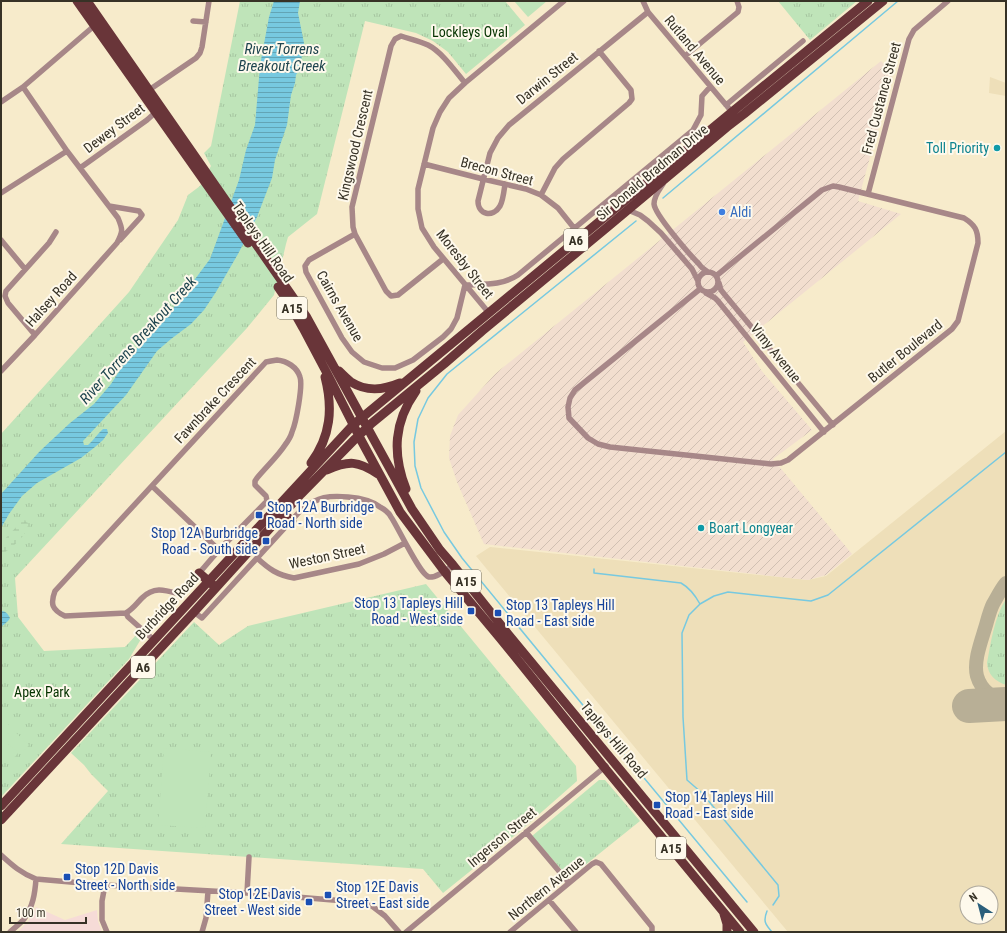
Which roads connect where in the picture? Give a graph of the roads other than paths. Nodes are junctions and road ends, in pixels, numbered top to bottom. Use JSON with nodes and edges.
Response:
{"nodes":[{"id":1,"x":77,"y":1,"type":"edge"},
{"id":2,"x":87,"y":1,"type":"edge"},
{"id":3,"x":209,"y":1,"type":"edge"},
{"id":4,"x":564,"y":1,"type":"edge"},
{"id":5,"x":643,"y":1,"type":"edge"},
{"id":6,"x":737,"y":1,"type":"edge"},
{"id":7,"x":868,"y":1,"type":"edge"},
{"id":8,"x":883,"y":1,"type":"edge"},
{"id":9,"x":948,"y":1,"type":"edge"},
{"id":10,"x":648,"y":12,"type":"junction"},
{"id":11,"x":193,"y":21,"type":"dead end"},
{"id":12,"x":206,"y":22,"type":"junction"},
{"id":13,"x":98,"y":23,"type":"junction"},
{"id":14,"x":803,"y":41,"type":"dead end"},
{"id":15,"x":599,"y":51,"type":"junction"},
{"id":16,"x":685,"y":56,"type":"junction"},
{"id":17,"x":465,"y":83,"type":"junction"},
{"id":18,"x":710,"y":87,"type":"junction"},
{"id":19,"x":23,"y":88,"type":"junction"},
{"id":20,"x":146,"y":92,"type":"junction"},
{"id":21,"x":1,"y":102,"type":"edge"},
{"id":22,"x":729,"y":108,"type":"junction"},
{"id":23,"x":158,"y":110,"type":"junction"},
{"id":24,"x":744,"y":114,"type":"junction"},
{"id":25,"x":727,"y":127,"type":"junction"},
{"id":26,"x":175,"y":134,"type":"junction"},
{"id":27,"x":67,"y":151,"type":"junction"},
{"id":28,"x":424,"y":164,"type":"junction"},
{"id":29,"x":80,"y":168,"type":"junction"},
{"id":30,"x":670,"y":174,"type":"junction"},
{"id":31,"x":483,"y":180,"type":"junction"},
{"id":32,"x":505,"y":184,"type":"junction"},
{"id":33,"x":1,"y":192,"type":"edge"},
{"id":34,"x":868,"y":194,"type":"junction"},
{"id":35,"x":541,"y":195,"type":"junction"},
{"id":36,"x":110,"y":206,"type":"junction"},
{"id":37,"x":628,"y":210,"type":"junction"},
{"id":38,"x":574,"y":228,"type":"junction"},
{"id":39,"x":56,"y":232,"type":"dead end"},
{"id":40,"x":355,"y":234,"type":"junction"},
{"id":41,"x":1,"y":240,"type":"edge"},
{"id":42,"x":117,"y":243,"type":"junction"},
{"id":43,"x":259,"y":253,"type":"junction"},
{"id":44,"x":443,"y":259,"type":"junction"},
{"id":45,"x":25,"y":269,"type":"junction"},
{"id":46,"x":708,"y":272,"type":"junction"},
{"id":47,"x":716,"y":276,"type":"junction"},
{"id":48,"x":698,"y":281,"type":"junction"},
{"id":49,"x":719,"y":283,"type":"junction"},
{"id":50,"x":465,"y":285,"type":"junction"},
{"id":51,"x":700,"y":289,"type":"junction"},
{"id":52,"x":706,"y":293,"type":"junction"},
{"id":53,"x":489,"y":313,"type":"junction"},
{"id":54,"x":502,"y":314,"type":"junction"},
{"id":55,"x":482,"y":331,"type":"junction"},
{"id":56,"x":35,"y":335,"type":"junction"},
{"id":57,"x":321,"y":362,"type":"junction"},
{"id":58,"x":335,"y":368,"type":"junction"},
{"id":59,"x":1,"y":371,"type":"edge"},
{"id":60,"x":424,"y":380,"type":"junction"},
{"id":61,"x":406,"y":381,"type":"junction"},
{"id":62,"x":362,"y":418,"type":"junction"},
{"id":63,"x":353,"y":425,"type":"junction"},
{"id":64,"x":833,"y":425,"type":"junction"},
{"id":65,"x":367,"y":428,"type":"junction"},
{"id":66,"x":824,"y":432,"type":"junction"},
{"id":67,"x":358,"y":436,"type":"junction"},
{"id":68,"x":321,"y":473,"type":"junction"},
{"id":69,"x":379,"y":475,"type":"junction"},
{"id":70,"x":305,"y":477,"type":"junction"},
{"id":71,"x":152,"y":486,"type":"junction"},
{"id":72,"x":412,"y":509,"type":"junction"},
{"id":73,"x":283,"y":513,"type":"junction"},
{"id":74,"x":292,"y":521,"type":"junction"},
{"id":75,"x":405,"y":543,"type":"junction"},
{"id":76,"x":219,"y":550,"type":"junction"},
{"id":77,"x":257,"y":558,"type":"junction"},
{"id":78,"x":453,"y":565,"type":"junction"},
{"id":79,"x":445,"y":572,"type":"junction"},
{"id":80,"x":199,"y":573,"type":"junction"},
{"id":81,"x":212,"y":584,"type":"junction"},
{"id":82,"x":194,"y":612,"type":"junction"},
{"id":83,"x":126,"y":613,"type":"junction"},
{"id":84,"x":154,"y":640,"type":"junction"},
{"id":85,"x":613,"y":760,"type":"junction"},
{"id":86,"x":604,"y":767,"type":"junction"},
{"id":87,"x":1,"y":806,"type":"edge"},
{"id":88,"x":1,"y":820,"type":"edge"},
{"id":89,"x":526,"y":832,"type":"junction"},
{"id":90,"x":1,"y":855,"type":"edge"},
{"id":91,"x":249,"y":857,"type":"dead end"},
{"id":92,"x":36,"y":879,"type":"junction"},
{"id":93,"x":569,"y":883,"type":"junction"},
{"id":94,"x":105,"y":885,"type":"junction"},
{"id":95,"x":208,"y":891,"type":"junction"},
{"id":96,"x":247,"y":893,"type":"junction"},
{"id":97,"x":549,"y":900,"type":"junction"},
{"id":98,"x":723,"y":911,"type":"junction"},
{"id":99,"x":747,"y":924,"type":"junction"},
{"id":100,"x":739,"y":931,"type":"edge"},
{"id":101,"x":10,"y":932,"type":"edge"},
{"id":102,"x":107,"y":932,"type":"edge"},
{"id":103,"x":202,"y":932,"type":"edge"},
{"id":104,"x":399,"y":932,"type":"edge"},
{"id":105,"x":406,"y":932,"type":"edge"},
{"id":106,"x":510,"y":932,"type":"edge"},
{"id":107,"x":576,"y":932,"type":"edge"},
{"id":108,"x":652,"y":932,"type":"edge"},
{"id":109,"x":727,"y":932,"type":"edge"},
{"id":110,"x":754,"y":932,"type":"edge"}],
"edges":[{"from":1,"to":13,"type":"main road","name":"Tapleys Hill Road","number":"A15"},
{"from":2,"to":13,"type":"main road","name":"Tapleys Hill Road","number":"A15"},
{"from":3,"to":12,"type":"street"},
{"from":4,"to":17,"type":"street","name":"Moresby Street"},
{"from":5,"to":10,"type":"street","name":"Rutland Avenue"},
{"from":6,"to":16,"type":"street"},
{"from":7,"to":22,"type":"main road","name":"Sir Donald Bradman Drive","number":"A6"},
{"from":8,"to":24,"type":"main road","name":"Sir Donald Bradman Drive","number":"A6"},
{"from":9,"to":34,"type":"street","name":"Fred Custance Street"},
{"from":10,"to":15,"type":"street","name":"Darwin Street"},
{"from":10,"to":16,"type":"street","name":"Rutland Avenue"},
{"from":11,"to":12,"type":"street"},
{"from":12,"to":20,"type":"street"},
{"from":13,"to":19,"type":"street"},
{"from":13,"to":20,"type":"main road","name":"Tapleys Hill Road","number":"A15"},
{"from":14,"to":22,"type":"street","name":"Sir Donald Bradman Drive"},
{"from":15,"to":31,"type":"street","name":"Darwin Street"},
{"from":15,"to":35,"type":"street"},
{"from":16,"to":18,"type":"street","name":"Rutland Avenue"},
{"from":17,"to":28,"type":"street","name":"Moresby Street"},
{"from":17,"to":40,"type":"street","name":"Kingswood Crescent"},
{"from":18,"to":22,"type":"street","name":"Rutland Avenue"},
{"from":18,"to":38,"type":"street","name":"Sir Donald Bradman Drive"},
{"from":19,"to":21,"type":"street"},
{"from":19,"to":27,"type":"street","name":"Halsey Road"},
{"from":20,"to":23,"type":"main road","name":"Tapleys Hill Road","number":"A15"},
{"from":22,"to":24,"type":"main road"},
{"from":22,"to":25,"type":"main road"},
{"from":22,"to":53,"type":"main road","name":"Sir Donald Bradman Drive","number":"A6"},
{"from":23,"to":26,"type":"main road","name":"Tapleys Hill Road","number":"A15"},
{"from":23,"to":29,"type":"street","name":"Dewey Street"},
{"from":24,"to":25,"type":"main road","name":"Sir Donald Bradman Drive","number":"A6"},
{"from":25,"to":30,"type":"main road","name":"Sir Donald Bradman Drive","number":"A6"},
{"from":26,"to":43,"type":"main road","name":"Tapleys Hill Road","number":"A15"},
{"from":26,"to":43,"type":"main road","name":"Tapleys Hill Road","number":"A15"},
{"from":27,"to":29,"type":"street","name":"Halsey Road"},
{"from":27,"to":33,"type":"street"},
{"from":28,"to":31,"type":"street","name":"Brecon Street"},
{"from":28,"to":44,"type":"street","name":"Moresby Street"},
{"from":29,"to":36,"type":"street","name":"Halsey Road"},
{"from":30,"to":37,"type":"main road","name":"Sir Donald Bradman Drive","number":"A6"},
{"from":30,"to":46,"type":"street"},
{"from":31,"to":32,"type":"street","name":"Brecon Street"},
{"from":31,"to":32,"type":"street","name":"Darwin Street"},
{"from":32,"to":35,"type":"street","name":"Brecon Street"},
{"from":34,"to":47,"type":"street","name":"Butler Boulevard"},
{"from":34,"to":64,"type":"street","name":"Butler Boulevard"},
{"from":35,"to":38,"type":"street","name":"Brecon Street"},
{"from":36,"to":42,"type":"street","name":"Halsey Road"},
{"from":36,"to":42,"type":"street","name":"Halsey Road"},
{"from":37,"to":48,"type":"street"},
{"from":37,"to":54,"type":"main road","name":"Sir Donald Bradman Drive","number":"A6"},
{"from":38,"to":50,"type":"street","name":"Sir Donald Bradman Drive"},
{"from":39,"to":45,"type":"street"},
{"from":40,"to":44,"type":"street","name":"Kingswood Crescent"},
{"from":40,"to":50,"type":"street","name":"Cairns Avenue"},
{"from":41,"to":45,"type":"street"},
{"from":42,"to":56,"type":"street","name":"Halsey Road"},
{"from":43,"to":57,"type":"main road","name":"Tapleys Hill Road","number":"A15"},
{"from":43,"to":58,"type":"main road","name":"Tapleys Hill Road","number":"A15"},
{"from":44,"to":50,"type":"street","name":"Moresby Street"},
{"from":45,"to":56,"type":"street"},
{"from":46,"to":47,"type":"street"},
{"from":46,"to":48,"type":"street"},
{"from":47,"to":49,"type":"street"},
{"from":48,"to":51,"type":"street"},
{"from":49,"to":52,"type":"street"},
{"from":49,"to":64,"type":"street","name":"Vimy Avenue"},
{"from":50,"to":53,"type":"street","name":"Moresby Street"},
{"from":51,"to":52,"type":"street"},
{"from":51,"to":66,"type":"street","name":"Butler Boulevard"},
{"from":52,"to":66,"type":"street","name":"Vimy Avenue"},
{"from":53,"to":54,"type":"main road"},
{"from":53,"to":55,"type":"main road"},
{"from":53,"to":61,"type":"main road","name":"Sir Donald Bradman Drive","number":"A6"},
{"from":54,"to":55,"type":"main road","name":"Sir Donald Bradman Drive","number":"A6"},
{"from":55,"to":60,"type":"main road","name":"Sir Donald Bradman Drive","number":"A6"},
{"from":56,"to":59,"type":"street","name":"Halsey Road"},
{"from":57,"to":63,"type":"main road","name":"Tapleys Hill Road","number":"A15"},
{"from":57,"to":70,"type":"main road"},
{"from":58,"to":61,"type":"main road"},
{"from":58,"to":62,"type":"main road","name":"Tapleys Hill Road","number":"A15"},
{"from":60,"to":65,"type":"main road","name":"Sir Donald Bradman Drive","number":"A6"},
{"from":60,"to":72,"type":"main road"},
{"from":61,"to":62,"type":"main road","name":"Sir Donald Bradman Drive","number":"A6"},
{"from":62,"to":63,"type":"main road","number":"A6"},
{"from":62,"to":65,"type":"main road","name":"Tapleys Hill Road","number":"A15"},
{"from":63,"to":67,"type":"main road","name":"Tapleys Hill Road","number":"A15"},
{"from":63,"to":70,"type":"main road","name":"Burbridge Road","number":"A6"},
{"from":64,"to":66,"type":"street","name":"Butler Boulevard"},
{"from":65,"to":67,"type":"main road","number":"A6"},
{"from":65,"to":72,"type":"main road","name":"Tapleys Hill Road","number":"A15"},
{"from":67,"to":68,"type":"main road","name":"Burbridge Road","number":"A6"},
{"from":67,"to":69,"type":"main road","name":"Tapleys Hill Road","number":"A15"},
{"from":68,"to":69,"type":"main road"},
{"from":68,"to":73,"type":"main road","name":"Burbridge Road","number":"A6"},
{"from":69,"to":79,"type":"main road","name":"Tapleys Hill Road","number":"A15"},
{"from":70,"to":81,"type":"main road","name":"Burbridge Road","number":"A6"},
{"from":71,"to":76,"type":"street"},
{"from":71,"to":76,"type":"street","name":"Fawnbrake Crescent"},
{"from":71,"to":83,"type":"street","name":"Fawnbrake Crescent"},
{"from":72,"to":78,"type":"main road","name":"Tapleys Hill Road","number":"A15"},
{"from":73,"to":74,"type":"main road"},
{"from":73,"to":81,"type":"main road","name":"Burbridge Road","number":"A6"},
{"from":74,"to":75,"type":"street","name":"Burbridge Road"},
{"from":74,"to":77,"type":"street","name":"Burbridge Road"},
{"from":75,"to":77,"type":"street","name":"Weston Street"},
{"from":75,"to":79,"type":"street"},
{"from":76,"to":80,"type":"street","name":"Fawnbrake Crescent"},
{"from":77,"to":82,"type":"street","name":"Burbridge Road"},
{"from":78,"to":79,"type":"street"},
{"from":78,"to":85,"type":"main road","name":"Tapleys Hill Road","number":"A15"},
{"from":79,"to":86,"type":"main road","name":"Tapleys Hill Road","number":"A15"},
{"from":80,"to":81,"type":"main road"},
{"from":80,"to":83,"type":"street","name":"Fawnbrake Crescent"},
{"from":81,"to":82,"type":"main road","name":"Burbridge Road","number":"A6"},
{"from":81,"to":84,"type":"main road","name":"Burbridge Road","number":"A6"},
{"from":82,"to":88,"type":"main road","name":"Burbridge Road","number":"A6"},
{"from":83,"to":84,"type":"street"},
{"from":84,"to":87,"type":"main road","name":"Burbridge Road","number":"A6"},
{"from":85,"to":86,"type":"street","name":"Ingerson Street"},
{"from":85,"to":99,"type":"main road","name":"Tapleys Hill Road","number":"A15"},
{"from":86,"to":89,"type":"street","name":"Ingerson Street"},
{"from":86,"to":98,"type":"main road","name":"Tapleys Hill Road","number":"A15"},
{"from":89,"to":93,"type":"street"},
{"from":89,"to":105,"type":"street","name":"Ingerson Street"},
{"from":90,"to":92,"type":"street"},
{"from":91,"to":96,"type":"street"},
{"from":92,"to":94,"type":"street"},
{"from":92,"to":101,"type":"street"},
{"from":93,"to":97,"type":"street","name":"Northern Avenue"},
{"from":93,"to":108,"type":"street","name":"Northern Avenue"},
{"from":94,"to":95,"type":"street"},
{"from":94,"to":102,"type":"street"},
{"from":95,"to":96,"type":"street"},
{"from":95,"to":103,"type":"street"},
{"from":96,"to":104,"type":"street"},
{"from":97,"to":106,"type":"street","name":"Northern Avenue"},
{"from":97,"to":107,"type":"street"},
{"from":98,"to":100,"type":"main road","name":"Tapleys Hill Road","number":"A15"},
{"from":98,"to":109,"type":"main road"},
{"from":99,"to":100,"type":"street"},
{"from":99,"to":110,"type":"main road","name":"Tapleys Hill Road","number":"A15"}]}
